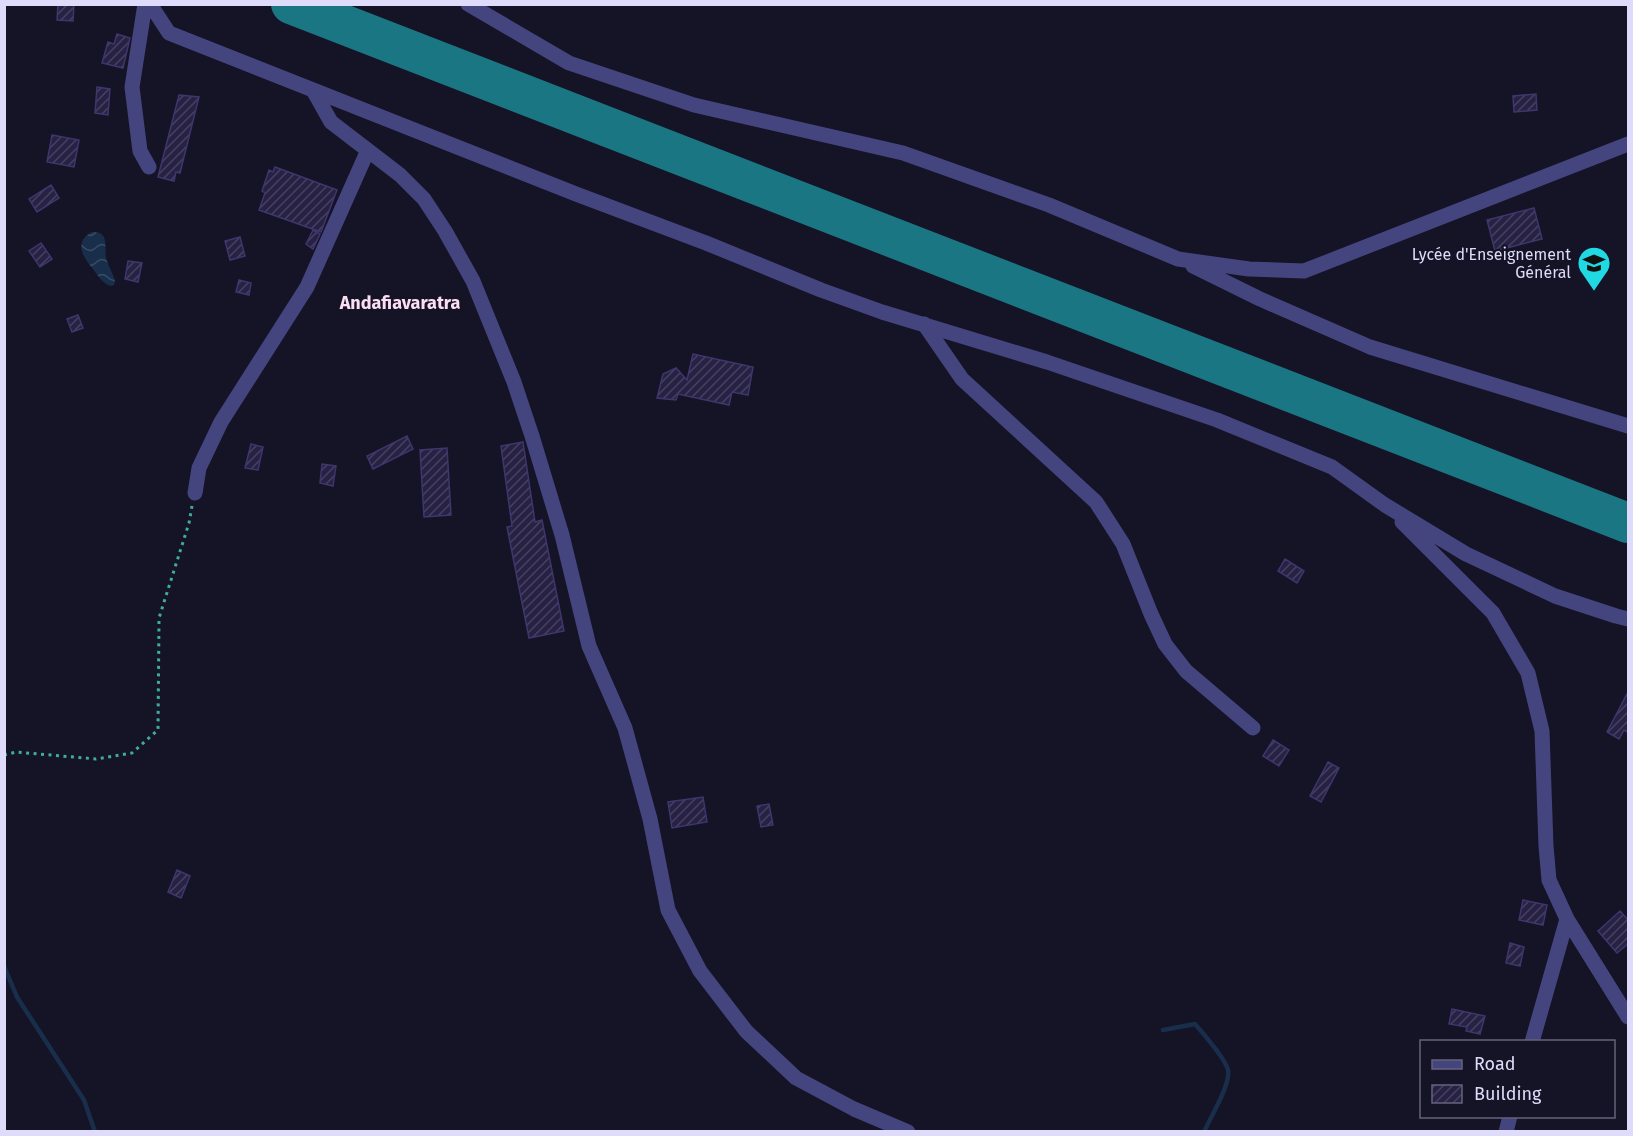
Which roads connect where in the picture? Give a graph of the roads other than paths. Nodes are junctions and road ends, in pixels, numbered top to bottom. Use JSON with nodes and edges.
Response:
{"nodes":[{"id":1,"x":145,"y":4,"type":"edge"},
{"id":2,"x":150,"y":4,"type":"edge"},
{"id":3,"x":468,"y":4,"type":"edge"},
{"id":4,"x":313,"y":90,"type":"junction"},
{"id":5,"x":1629,"y":144,"type":"edge"},
{"id":6,"x":368,"y":150,"type":"junction"},
{"id":7,"x":149,"y":167,"type":"dead end"},
{"id":8,"x":1178,"y":259,"type":"junction"},
{"id":9,"x":924,"y":324,"type":"junction"},
{"id":10,"x":1629,"y":426,"type":"edge"},
{"id":11,"x":195,"y":493,"type":"road end"},
{"id":12,"x":1385,"y":505,"type":"junction"},
{"id":13,"x":1629,"y":619,"type":"edge"},
{"id":14,"x":1253,"y":728,"type":"dead end"},
{"id":15,"x":1567,"y":919,"type":"junction"},
{"id":16,"x":1629,"y":1017,"type":"edge"},
{"id":17,"x":1532,"y":1040,"type":"edge"},
{"id":18,"x":908,"y":1131,"type":"edge"}],
"edges":[{"from":1,"to":7,"type":"street"},
{"from":2,"to":4,"type":"street"},
{"from":3,"to":8,"type":"street"},
{"from":4,"to":6,"type":"street"},
{"from":4,"to":9,"type":"street"},
{"from":5,"to":8,"type":"street"},
{"from":6,"to":11,"type":"street"},
{"from":6,"to":18,"type":"street"},
{"from":8,"to":10,"type":"street"},
{"from":9,"to":12,"type":"street"},
{"from":9,"to":14,"type":"street"},
{"from":12,"to":13,"type":"street"},
{"from":12,"to":15,"type":"street"},
{"from":15,"to":16,"type":"street"},
{"from":15,"to":17,"type":"street"}]}
